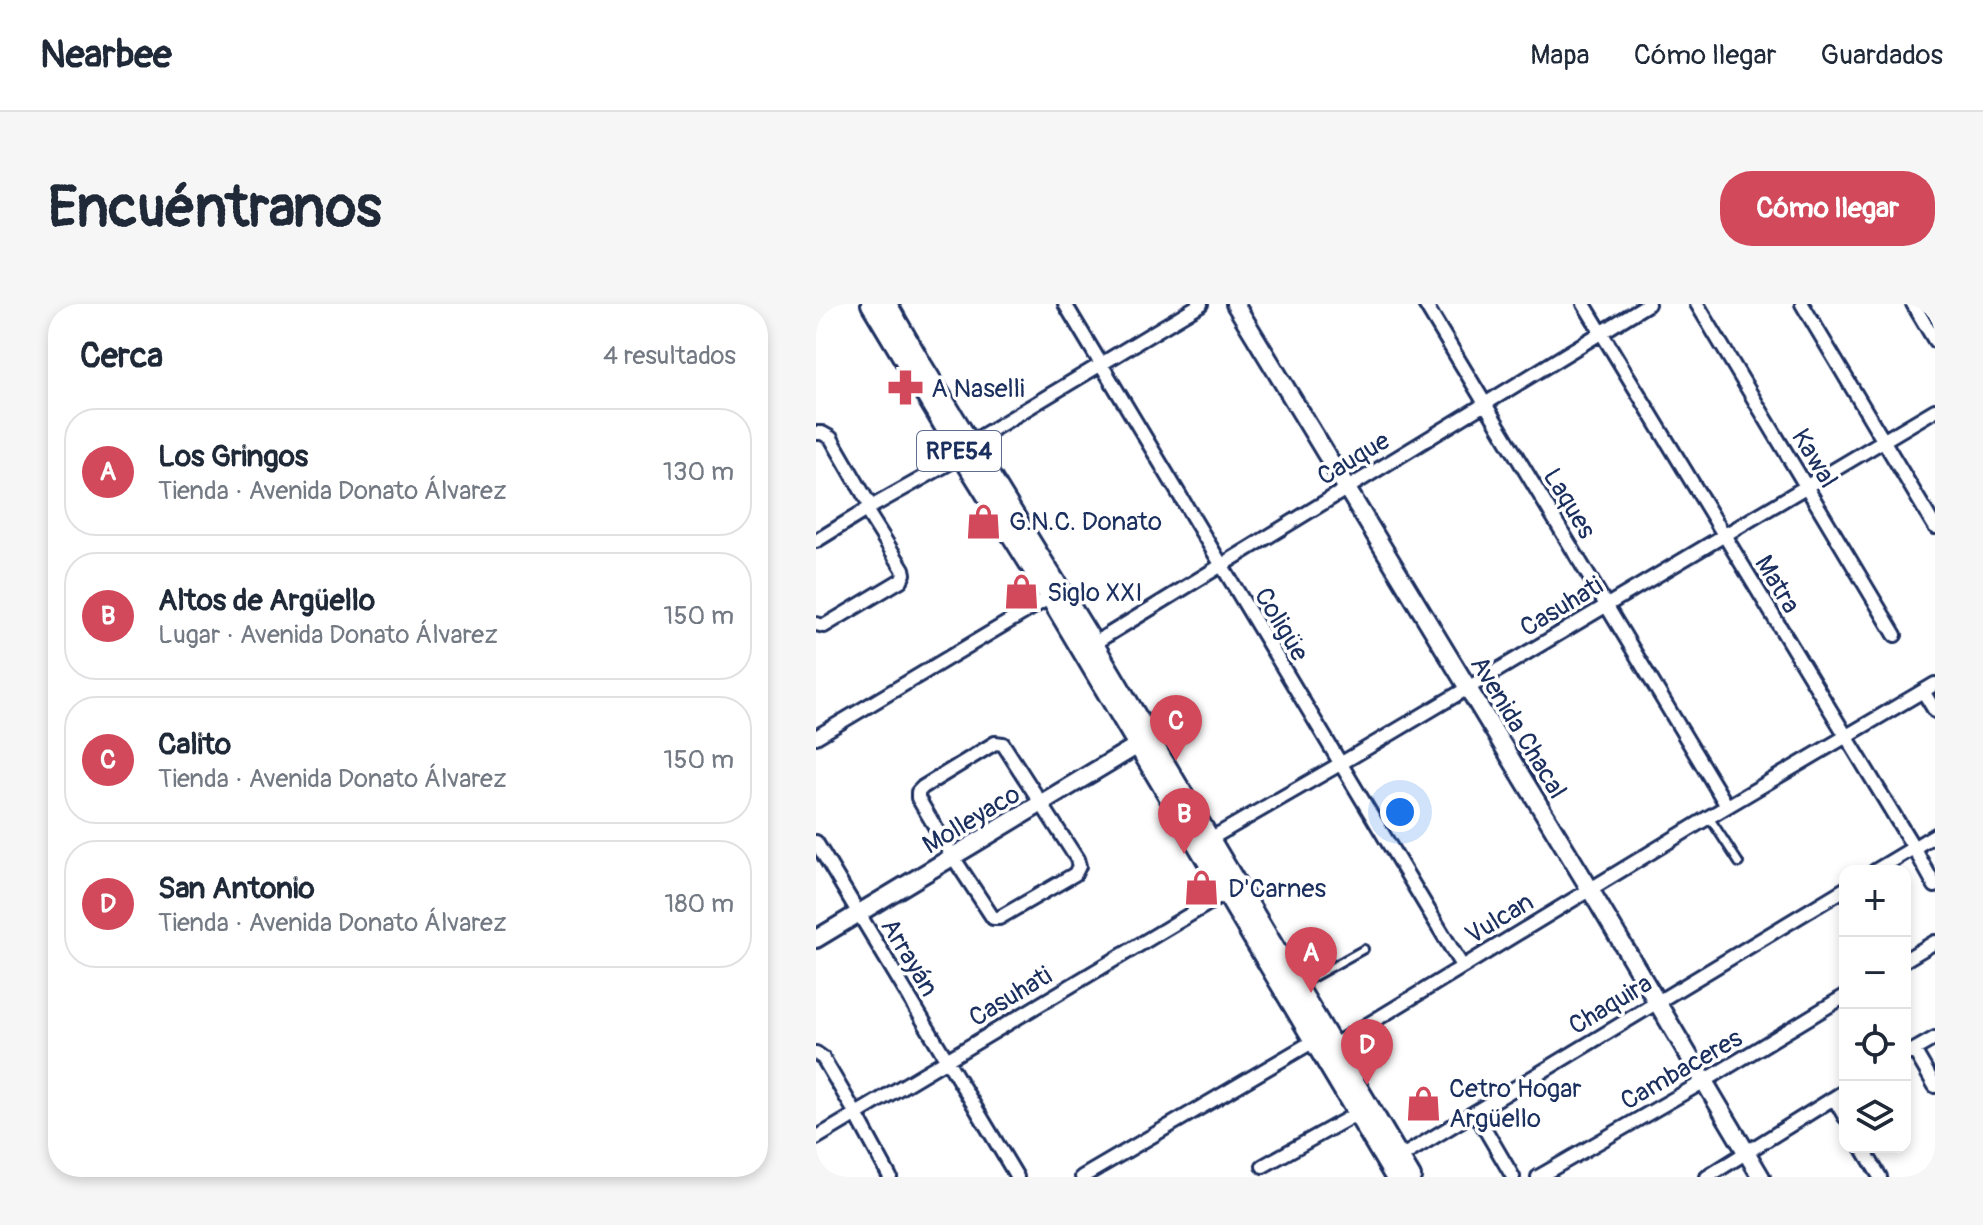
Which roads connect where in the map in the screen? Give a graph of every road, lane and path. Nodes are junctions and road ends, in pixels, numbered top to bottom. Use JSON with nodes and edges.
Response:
{"nodes":[{"id":1,"x":871,"y":304,"type":"edge"},
{"id":2,"x":887,"y":304,"type":"edge"},
{"id":3,"x":1065,"y":304,"type":"edge"},
{"id":4,"x":1201,"y":304,"type":"edge"},
{"id":5,"x":1235,"y":304,"type":"edge"},
{"id":6,"x":1425,"y":304,"type":"edge"},
{"id":7,"x":1584,"y":304,"type":"edge"},
{"id":8,"x":1648,"y":304,"type":"edge"},
{"id":9,"x":1697,"y":304,"type":"edge"},
{"id":10,"x":1802,"y":304,"type":"edge"},
{"id":11,"x":1913,"y":304,"type":"edge"},
{"id":12,"x":1601,"y":333,"type":"junction"},
{"id":13,"x":1935,"y":341,"type":"edge"},
{"id":14,"x":1101,"y":364,"type":"junction"},
{"id":15,"x":1485,"y":404,"type":"junction"},
{"id":16,"x":1935,"y":410,"type":"edge"},
{"id":17,"x":816,"y":433,"type":"edge"},
{"id":18,"x":1883,"y":441,"type":"junction"},
{"id":19,"x":966,"y":449,"type":"junction"},
{"id":20,"x":1806,"y":486,"type":"junction"},
{"id":21,"x":1347,"y":488,"type":"junction"},
{"id":22,"x":868,"y":509,"type":"junction"},
{"id":23,"x":1935,"y":527,"type":"edge"},
{"id":24,"x":1723,"y":536,"type":"junction"},
{"id":25,"x":816,"y":541,"type":"edge"},
{"id":26,"x":1221,"y":565,"type":"junction"},
{"id":27,"x":1050,"y":597,"type":"junction"},
{"id":28,"x":1606,"y":605,"type":"junction"},
{"id":29,"x":816,"y":624,"type":"edge"},
{"id":30,"x":1895,"y":635,"type":"dead end"},
{"id":31,"x":1087,"y":647,"type":"junction"},
{"id":32,"x":1929,"y":687,"type":"edge"},
{"id":33,"x":1467,"y":688,"type":"junction"},
{"id":34,"x":1935,"y":711,"type":"edge"},
{"id":35,"x":1845,"y":735,"type":"junction"},
{"id":36,"x":816,"y":737,"type":"edge"},
{"id":37,"x":1144,"y":742,"type":"junction"},
{"id":38,"x":1340,"y":764,"type":"junction"},
{"id":39,"x":1042,"y":804,"type":"junction"},
{"id":40,"x":1727,"y":806,"type":"junction"},
{"id":41,"x":1709,"y":817,"type":"junction"},
{"id":42,"x":1935,"y":835,"type":"edge"},
{"id":43,"x":1210,"y":839,"type":"junction"},
{"id":44,"x":816,"y":842,"type":"edge"},
{"id":45,"x":1914,"y":848,"type":"junction"},
{"id":46,"x":953,"y":857,"type":"junction"},
{"id":47,"x":1739,"y":863,"type":"dead end"},
{"id":48,"x":1885,"y":865,"type":"edge"},
{"id":49,"x":1935,"y":886,"type":"edge"},
{"id":50,"x":1590,"y":889,"type":"junction"},
{"id":51,"x":1226,"y":893,"type":"junction"},
{"id":52,"x":1839,"y":893,"type":"edge"},
{"id":53,"x":859,"y":913,"type":"junction"},
{"id":54,"x":816,"y":939,"type":"edge"},
{"id":55,"x":1935,"y":942,"type":"edge"},
{"id":56,"x":1364,"y":949,"type":"dead end"},
{"id":57,"x":1911,"y":956,"type":"edge"},
{"id":58,"x":1462,"y":966,"type":"junction"},
{"id":59,"x":1298,"y":986,"type":"junction"},
{"id":60,"x":1839,"y":1000,"type":"edge"},
{"id":61,"x":1656,"y":1002,"type":"junction"},
{"id":62,"x":1935,"y":1038,"type":"edge"},
{"id":63,"x":1324,"y":1044,"type":"junction"},
{"id":64,"x":1911,"y":1052,"type":"edge"},
{"id":65,"x":816,"y":1053,"type":"edge"},
{"id":66,"x":1911,"y":1056,"type":"edge"},
{"id":67,"x":946,"y":1060,"type":"junction"},
{"id":68,"x":1703,"y":1082,"type":"junction"},
{"id":69,"x":1935,"y":1086,"type":"edge"},
{"id":70,"x":1839,"y":1095,"type":"edge"},
{"id":71,"x":1475,"y":1112,"type":"junction"},
{"id":72,"x":1358,"y":1113,"type":"junction"},
{"id":73,"x":856,"y":1114,"type":"junction"},
{"id":74,"x":816,"y":1138,"type":"edge"},
{"id":75,"x":1746,"y":1152,"type":"junction"},
{"id":76,"x":1866,"y":1153,"type":"edge"},
{"id":77,"x":1399,"y":1158,"type":"junction"},
{"id":78,"x":1263,"y":1166,"type":"dead end"},
{"id":79,"x":1405,"y":1176,"type":"edge"},
{"id":80,"x":890,"y":1177,"type":"edge"},
{"id":81,"x":1017,"y":1177,"type":"edge"},
{"id":82,"x":1082,"y":1177,"type":"edge"},
{"id":83,"x":1513,"y":1177,"type":"edge"},
{"id":84,"x":1538,"y":1177,"type":"edge"},
{"id":85,"x":1707,"y":1177,"type":"edge"},
{"id":86,"x":1761,"y":1177,"type":"edge"},
{"id":87,"x":1880,"y":1177,"type":"edge"}],
"edges":[{"from":1,"to":19,"type":"main road","number":"RPE54"},
{"from":2,"to":19,"type":"main road","number":"RPE54"},
{"from":3,"to":14,"type":"street","name":"Coligüe"},
{"from":4,"to":14,"type":"street"},
{"from":5,"to":21,"type":"main road","name":"Avenida Chacal"},
{"from":6,"to":15,"type":"street","name":"Laques"},
{"from":7,"to":12,"type":"street","name":"Matra"},
{"from":8,"to":12,"type":"street","name":"Cauque"},
{"from":9,"to":20,"type":"street","name":"Kawal"},
{"from":10,"to":18,"type":"street"},
{"from":11,"to":13,"type":"street"},
{"from":12,"to":15,"type":"street","name":"Cauque"},
{"from":12,"to":24,"type":"street","name":"Matra"},
{"from":14,"to":19,"type":"street"},
{"from":14,"to":26,"type":"street","name":"Coligüe"},
{"from":15,"to":21,"type":"street","name":"Cauque"},
{"from":15,"to":28,"type":"street","name":"Laques"},
{"from":16,"to":18,"type":"street","name":"Casuhati"},
{"from":17,"to":22,"type":"street"},
{"from":18,"to":20,"type":"street","name":"Casuhati"},
{"from":18,"to":23,"type":"street"},
{"from":19,"to":22,"type":"street"},
{"from":19,"to":27,"type":"main road","number":"RPE54"},
{"from":19,"to":31,"type":"main road","number":"RPE54"},
{"from":20,"to":24,"type":"street","name":"Casuhati"},
{"from":20,"to":30,"type":"street","name":"Kawal"},
{"from":21,"to":26,"type":"street","name":"Cauque"},
{"from":21,"to":33,"type":"main road","name":"Avenida Chacal"},
{"from":22,"to":25,"type":"street"},
{"from":22,"to":29,"type":"street"},
{"from":24,"to":28,"type":"street","name":"Casuhati"},
{"from":24,"to":35,"type":"street","name":"Matra"},
{"from":26,"to":31,"type":"street","name":"Cauque"},
{"from":26,"to":38,"type":"street","name":"Coligüe"},
{"from":27,"to":31,"type":"main road","number":"RPE54"},
{"from":27,"to":36,"type":"street"},
{"from":28,"to":33,"type":"street","name":"Casuhati"},
{"from":28,"to":40,"type":"street","name":"Laques"},
{"from":31,"to":37,"type":"main road","number":"RPE54"},
{"from":32,"to":34,"type":"street"},
{"from":32,"to":35,"type":"street","name":"Vulcan"},
{"from":33,"to":38,"type":"street","name":"Casuhati"},
{"from":33,"to":50,"type":"main road","name":"Avenida Chacal"},
{"from":35,"to":40,"type":"street","name":"Vulcan"},
{"from":35,"to":45,"type":"street","name":"Matra"},
{"from":37,"to":39,"type":"main road","name":"Molleyaco"},
{"from":37,"to":43,"type":"main road","number":"RPE54"},
{"from":37,"to":51,"type":"main road","number":"RPE54"},
{"from":38,"to":43,"type":"street","name":"Casuhati"},
{"from":38,"to":58,"type":"street","name":"Coligüe"},
{"from":39,"to":46,"type":"main road","name":"Molleyaco"},
{"from":39,"to":46,"type":"street"},
{"from":39,"to":46,"type":"street"},
{"from":40,"to":41,"type":"street","name":"Vulcan"},
{"from":41,"to":47,"type":"lane"},
{"from":41,"to":50,"type":"street","name":"Vulcan"},
{"from":42,"to":45,"type":"street"},
{"from":43,"to":59,"type":"main road","number":"RPE54"},
{"from":44,"to":53,"type":"street","name":"Arrayán"},
{"from":45,"to":48,"type":"street"},
{"from":45,"to":49,"type":"street","name":"Matra"},
{"from":46,"to":53,"type":"main road","name":"Molleyaco"},
{"from":50,"to":58,"type":"street","name":"Vulcan"},
{"from":50,"to":61,"type":"main road","name":"Avenida Chacal"},
{"from":51,"to":63,"type":"main road","number":"RPE54"},
{"from":51,"to":67,"type":"street","name":"Casuhati"},
{"from":52,"to":61,"type":"street","name":"Chaquira"},
{"from":53,"to":54,"type":"main road","name":"Molleyaco"},
{"from":53,"to":67,"type":"street","name":"Arrayán"},
{"from":55,"to":57,"type":"street"},
{"from":56,"to":59,"type":"lane"},
{"from":58,"to":63,"type":"street","name":"Vulcan"},
{"from":59,"to":63,"type":"main road","number":"RPE54"},
{"from":60,"to":68,"type":"street","name":"Cambaceres"},
{"from":61,"to":68,"type":"main road","name":"Avenida Chacal"},
{"from":61,"to":71,"type":"street","name":"Chaquira"},
{"from":62,"to":64,"type":"street"},
{"from":63,"to":72,"type":"main road","number":"RPE54"},
{"from":63,"to":77,"type":"main road","number":"RPE54"},
{"from":63,"to":82,"type":"street","name":"Vulcan"},
{"from":65,"to":73,"type":"street"},
{"from":66,"to":69,"type":"street"},
{"from":67,"to":73,"type":"street","name":"Casuhati"},
{"from":67,"to":81,"type":"street","name":"Arrayán"},
{"from":68,"to":75,"type":"main road","name":"Avenida Chacal"},
{"from":68,"to":84,"type":"street","name":"Cambaceres"},
{"from":70,"to":75,"type":"street"},
{"from":71,"to":77,"type":"street","name":"Chaquira"},
{"from":71,"to":83,"type":"street"},
{"from":72,"to":78,"type":"street"},
{"from":72,"to":79,"type":"main road","number":"RPE54"},
{"from":73,"to":74,"type":"street","name":"Casuhati"},
{"from":73,"to":80,"type":"street"},
{"from":75,"to":85,"type":"street"},
{"from":75,"to":86,"type":"main road","name":"Avenida Chacal"},
{"from":76,"to":87,"type":"street"},
{"from":77,"to":79,"type":"main road","number":"RPE54"}]}
